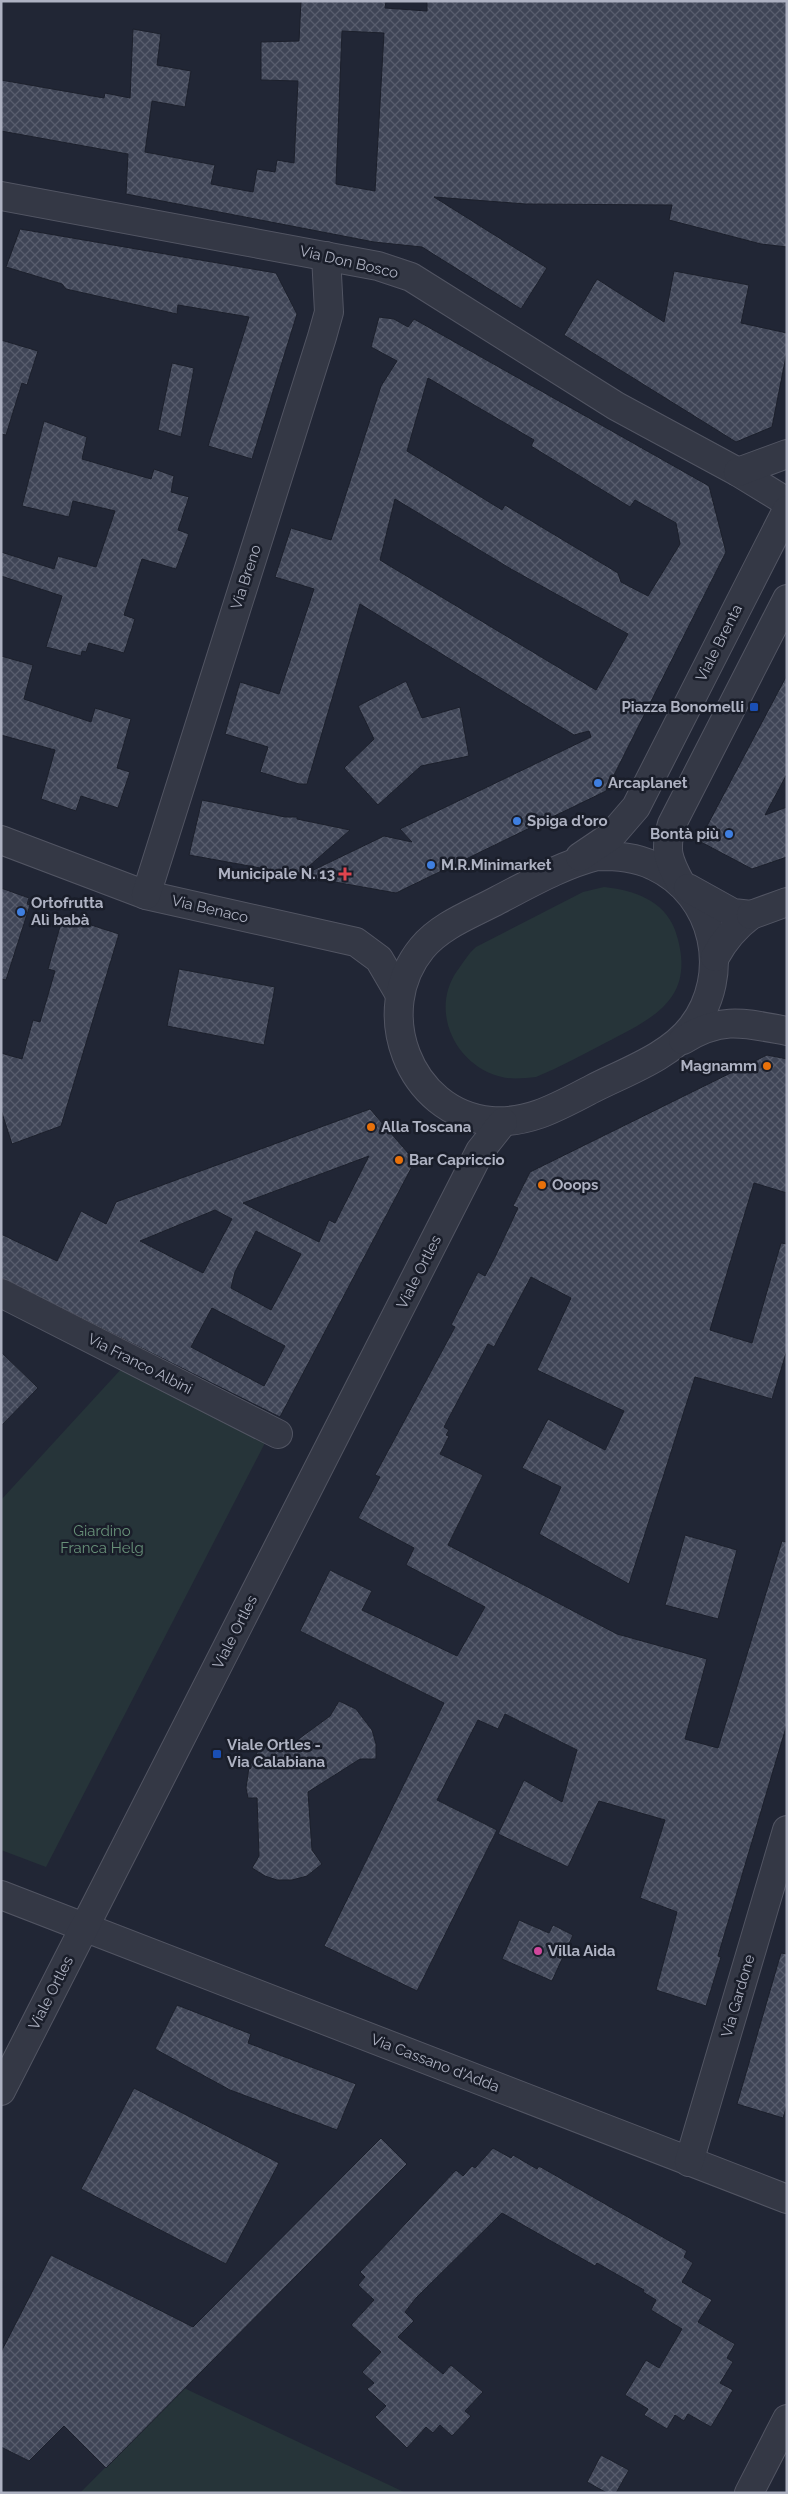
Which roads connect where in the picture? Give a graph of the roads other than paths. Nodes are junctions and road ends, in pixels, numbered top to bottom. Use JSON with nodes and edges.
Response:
{"nodes":[{"id":1,"x":1,"y":197,"type":"edge"},
{"id":2,"x":326,"y":256,"type":"junction"},
{"id":3,"x":787,"y":454,"type":"edge"},
{"id":4,"x":738,"y":472,"type":"junction"},
{"id":5,"x":787,"y":502,"type":"edge"},
{"id":6,"x":787,"y":510,"type":"edge"},
{"id":7,"x":787,"y":599,"type":"edge"},
{"id":8,"x":1,"y":840,"type":"edge"},
{"id":9,"x":573,"y":862,"type":"junction"},
{"id":10,"x":681,"y":884,"type":"junction"},
{"id":11,"x":146,"y":895,"type":"junction"},
{"id":12,"x":787,"y":902,"type":"edge"},
{"id":13,"x":751,"y":915,"type":"junction"},
{"id":14,"x":715,"y":957,"type":"junction"},
{"id":15,"x":400,"y":995,"type":"junction"},
{"id":16,"x":787,"y":1031,"type":"edge"},
{"id":17,"x":675,"y":1044,"type":"junction"},
{"id":18,"x":454,"y":1110,"type":"junction"},
{"id":19,"x":503,"y":1122,"type":"junction"},
{"id":20,"x":469,"y":1174,"type":"junction"},
{"id":21,"x":1,"y":1293,"type":"edge"},
{"id":22,"x":278,"y":1434,"type":"dead end"},
{"id":23,"x":787,"y":1830,"type":"edge"},
{"id":24,"x":1,"y":1895,"type":"edge"},
{"id":25,"x":83,"y":1927,"type":"junction"},
{"id":26,"x":1,"y":2091,"type":"edge"},
{"id":27,"x":689,"y":2162,"type":"junction"},
{"id":28,"x":787,"y":2199,"type":"edge"},
{"id":29,"x":787,"y":2419,"type":"edge"},
{"id":30,"x":749,"y":2493,"type":"edge"}],
"edges":[{"from":1,"to":2,"type":"street","name":"Via Don Bosco"},
{"from":2,"to":4,"type":"street","name":"Via Don Bosco"},
{"from":2,"to":11,"type":"street","name":"Via Breno"},
{"from":3,"to":4,"type":"street"},
{"from":4,"to":5,"type":"street","name":"Via Don Bosco"},
{"from":6,"to":9,"type":"street","name":"Viale Brenta"},
{"from":7,"to":10,"type":"street"},
{"from":8,"to":11,"type":"street","name":"Via Benaco"},
{"from":9,"to":10,"type":"street"},
{"from":9,"to":15,"type":"street"},
{"from":10,"to":13,"type":"street"},
{"from":10,"to":14,"type":"street"},
{"from":11,"to":15,"type":"street","name":"Via Benaco"},
{"from":12,"to":13,"type":"street"},
{"from":13,"to":14,"type":"street"},
{"from":14,"to":17,"type":"street"},
{"from":15,"to":18,"type":"street"},
{"from":16,"to":17,"type":"street"},
{"from":17,"to":19,"type":"street"},
{"from":18,"to":19,"type":"street"},
{"from":18,"to":20,"type":"street","name":"Viale Ortles"},
{"from":19,"to":20,"type":"street","name":"Viale Ortles"},
{"from":20,"to":25,"type":"street","name":"Viale Ortles"},
{"from":21,"to":22,"type":"street","name":"Via Franco Albini"},
{"from":23,"to":27,"type":"street","name":"Via Gardone"},
{"from":24,"to":25,"type":"street","name":"Via Cassano d'Adda"},
{"from":25,"to":26,"type":"street","name":"Viale Ortles"},
{"from":25,"to":27,"type":"street","name":"Via Cassano d'Adda"},
{"from":27,"to":28,"type":"street","name":"Via Cassano d'Adda"},
{"from":29,"to":30,"type":"street"}]}
